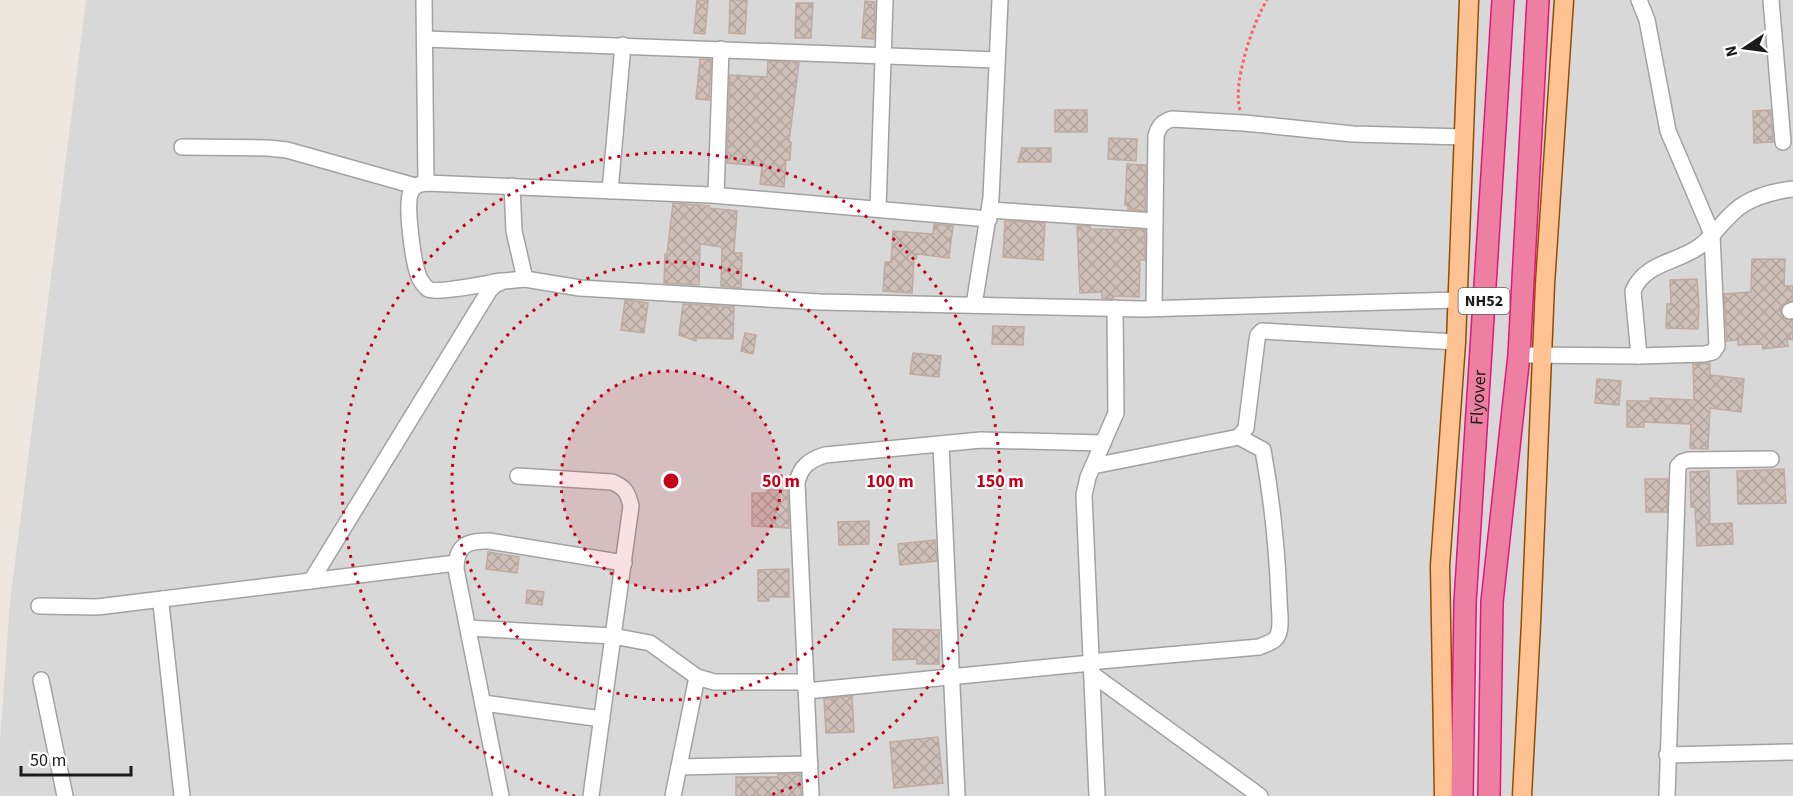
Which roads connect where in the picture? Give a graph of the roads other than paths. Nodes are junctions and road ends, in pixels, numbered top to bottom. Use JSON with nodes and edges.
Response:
{"nodes":[{"id":1,"x":424,"y":0,"type":"edge"},
{"id":2,"x":885,"y":0,"type":"edge"},
{"id":3,"x":1000,"y":0,"type":"edge"},
{"id":4,"x":1468,"y":0,"type":"edge"},
{"id":5,"x":1503,"y":0,"type":"edge"},
{"id":6,"x":1538,"y":0,"type":"edge"},
{"id":7,"x":1564,"y":0,"type":"edge"},
{"id":8,"x":1639,"y":0,"type":"edge"},
{"id":9,"x":1771,"y":0,"type":"edge"},
{"id":10,"x":425,"y":39,"type":"junction"},
{"id":11,"x":623,"y":45,"type":"junction"},
{"id":12,"x":722,"y":49,"type":"junction"},
{"id":13,"x":884,"y":56,"type":"junction"},
{"id":14,"x":997,"y":60,"type":"junction"},
{"id":15,"x":1786,"y":99,"type":"edge"},
{"id":16,"x":1464,"y":136,"type":"junction"},
{"id":17,"x":1783,"y":142,"type":"dead end"},
{"id":18,"x":182,"y":147,"type":"dead end"},
{"id":19,"x":420,"y":184,"type":"junction"},
{"id":20,"x":513,"y":186,"type":"junction"},
{"id":21,"x":1793,"y":189,"type":"edge"},
{"id":22,"x":610,"y":191,"type":"junction"},
{"id":23,"x":716,"y":195,"type":"junction"},
{"id":24,"x":878,"y":209,"type":"junction"},
{"id":25,"x":989,"y":214,"type":"junction"},
{"id":26,"x":1155,"y":220,"type":"junction"},
{"id":27,"x":1712,"y":234,"type":"junction"},
{"id":28,"x":525,"y":279,"type":"junction"},
{"id":29,"x":504,"y":281,"type":"junction"},
{"id":30,"x":1457,"y":300,"type":"junction"},
{"id":31,"x":974,"y":305,"type":"junction"},
{"id":32,"x":1115,"y":308,"type":"junction"},
{"id":33,"x":1154,"y":308,"type":"junction"},
{"id":34,"x":1456,"y":342,"type":"junction"},
{"id":35,"x":1519,"y":355,"type":"junction"},
{"id":36,"x":1542,"y":356,"type":"junction"},
{"id":37,"x":1639,"y":356,"type":"junction"},
{"id":38,"x":1239,"y":437,"type":"junction"},
{"id":39,"x":1103,"y":443,"type":"junction"},
{"id":40,"x":940,"y":444,"type":"junction"},
{"id":41,"x":1771,"y":459,"type":"dead end"},
{"id":42,"x":1093,"y":466,"type":"junction"},
{"id":43,"x":518,"y":476,"type":"dead end"},
{"id":44,"x":456,"y":563,"type":"junction"},
{"id":45,"x":624,"y":563,"type":"junction"},
{"id":46,"x":311,"y":581,"type":"junction"},
{"id":47,"x":163,"y":599,"type":"junction"},
{"id":48,"x":39,"y":606,"type":"dead end"},
{"id":49,"x":468,"y":628,"type":"junction"},
{"id":50,"x":613,"y":636,"type":"junction"},
{"id":51,"x":1091,"y":669,"type":"junction"},
{"id":52,"x":697,"y":677,"type":"junction"},
{"id":53,"x":951,"y":678,"type":"junction"},
{"id":54,"x":40,"y":680,"type":"dead end"},
{"id":55,"x":806,"y":686,"type":"junction"},
{"id":56,"x":483,"y":703,"type":"junction"},
{"id":57,"x":602,"y":719,"type":"junction"},
{"id":58,"x":1793,"y":752,"type":"edge"},
{"id":59,"x":1667,"y":754,"type":"junction"},
{"id":60,"x":810,"y":764,"type":"junction"},
{"id":61,"x":679,"y":767,"type":"junction"},
{"id":62,"x":65,"y":796,"type":"edge"},
{"id":63,"x":182,"y":796,"type":"edge"},
{"id":64,"x":501,"y":796,"type":"edge"},
{"id":65,"x":591,"y":796,"type":"edge"},
{"id":66,"x":673,"y":796,"type":"edge"},
{"id":67,"x":811,"y":796,"type":"edge"},
{"id":68,"x":957,"y":796,"type":"edge"},
{"id":69,"x":1097,"y":796,"type":"edge"},
{"id":70,"x":1260,"y":796,"type":"edge"},
{"id":71,"x":1444,"y":796,"type":"edge"},
{"id":72,"x":1462,"y":796,"type":"edge"},
{"id":73,"x":1489,"y":796,"type":"edge"},
{"id":74,"x":1522,"y":796,"type":"edge"},
{"id":75,"x":1667,"y":796,"type":"edge"}],
"edges":[{"from":1,"to":10,"type":"street"},
{"from":2,"to":13,"type":"street"},
{"from":3,"to":14,"type":"street"},
{"from":4,"to":16,"type":"main road"},
{"from":5,"to":72,"type":"highway","name":"Flyover","number":"NH52"},
{"from":6,"to":35,"type":"highway","number":"NH52"},
{"from":7,"to":36,"type":"main road"},
{"from":8,"to":27,"type":"street"},
{"from":9,"to":15,"type":"street"},
{"from":10,"to":11,"type":"street"},
{"from":10,"to":19,"type":"street"},
{"from":11,"to":12,"type":"street"},
{"from":11,"to":22,"type":"street"},
{"from":12,"to":13,"type":"street"},
{"from":12,"to":23,"type":"street"},
{"from":13,"to":14,"type":"street"},
{"from":13,"to":24,"type":"street"},
{"from":14,"to":25,"type":"street"},
{"from":15,"to":17,"type":"street"},
{"from":16,"to":26,"type":"street"},
{"from":16,"to":30,"type":"main road"},
{"from":18,"to":19,"type":"street"},
{"from":19,"to":20,"type":"street"},
{"from":19,"to":29,"type":"street"},
{"from":20,"to":22,"type":"street"},
{"from":20,"to":28,"type":"street"},
{"from":21,"to":27,"type":"street"},
{"from":22,"to":23,"type":"street"},
{"from":23,"to":24,"type":"street"},
{"from":24,"to":25,"type":"street"},
{"from":25,"to":26,"type":"street"},
{"from":25,"to":31,"type":"street"},
{"from":26,"to":33,"type":"street"},
{"from":27,"to":37,"type":"street"},
{"from":27,"to":37,"type":"street"},
{"from":28,"to":29,"type":"street"},
{"from":28,"to":31,"type":"street"},
{"from":29,"to":46,"type":"street"},
{"from":30,"to":33,"type":"street"},
{"from":30,"to":34,"type":"main road"},
{"from":31,"to":32,"type":"street"},
{"from":32,"to":33,"type":"street"},
{"from":32,"to":39,"type":"street"},
{"from":34,"to":38,"type":"street"},
{"from":34,"to":71,"type":"main road"},
{"from":35,"to":36,"type":"street"},
{"from":35,"to":73,"type":"highway","name":"Flyover","number":"NH52"},
{"from":36,"to":37,"type":"street"},
{"from":36,"to":74,"type":"main road"},
{"from":38,"to":42,"type":"street"},
{"from":38,"to":51,"type":"street"},
{"from":39,"to":40,"type":"street"},
{"from":39,"to":42,"type":"street"},
{"from":40,"to":53,"type":"street"},
{"from":40,"to":55,"type":"street"},
{"from":41,"to":59,"type":"street"},
{"from":42,"to":51,"type":"street"},
{"from":43,"to":45,"type":"street"},
{"from":44,"to":45,"type":"street"},
{"from":44,"to":46,"type":"street"},
{"from":44,"to":49,"type":"street"},
{"from":45,"to":50,"type":"street"},
{"from":46,"to":47,"type":"street"},
{"from":47,"to":48,"type":"street"},
{"from":47,"to":63,"type":"street"},
{"from":49,"to":50,"type":"street"},
{"from":49,"to":56,"type":"street"},
{"from":50,"to":52,"type":"street"},
{"from":50,"to":57,"type":"street"},
{"from":51,"to":53,"type":"street"},
{"from":51,"to":69,"type":"street"},
{"from":51,"to":70,"type":"street"},
{"from":52,"to":55,"type":"street"},
{"from":52,"to":61,"type":"street"},
{"from":53,"to":55,"type":"street"},
{"from":53,"to":68,"type":"street"},
{"from":54,"to":62,"type":"street"},
{"from":55,"to":60,"type":"street"},
{"from":56,"to":57,"type":"street"},
{"from":56,"to":64,"type":"street"},
{"from":57,"to":65,"type":"street"},
{"from":58,"to":59,"type":"street"},
{"from":59,"to":75,"type":"street"},
{"from":60,"to":61,"type":"street"},
{"from":60,"to":67,"type":"street"},
{"from":61,"to":66,"type":"street"}]}
